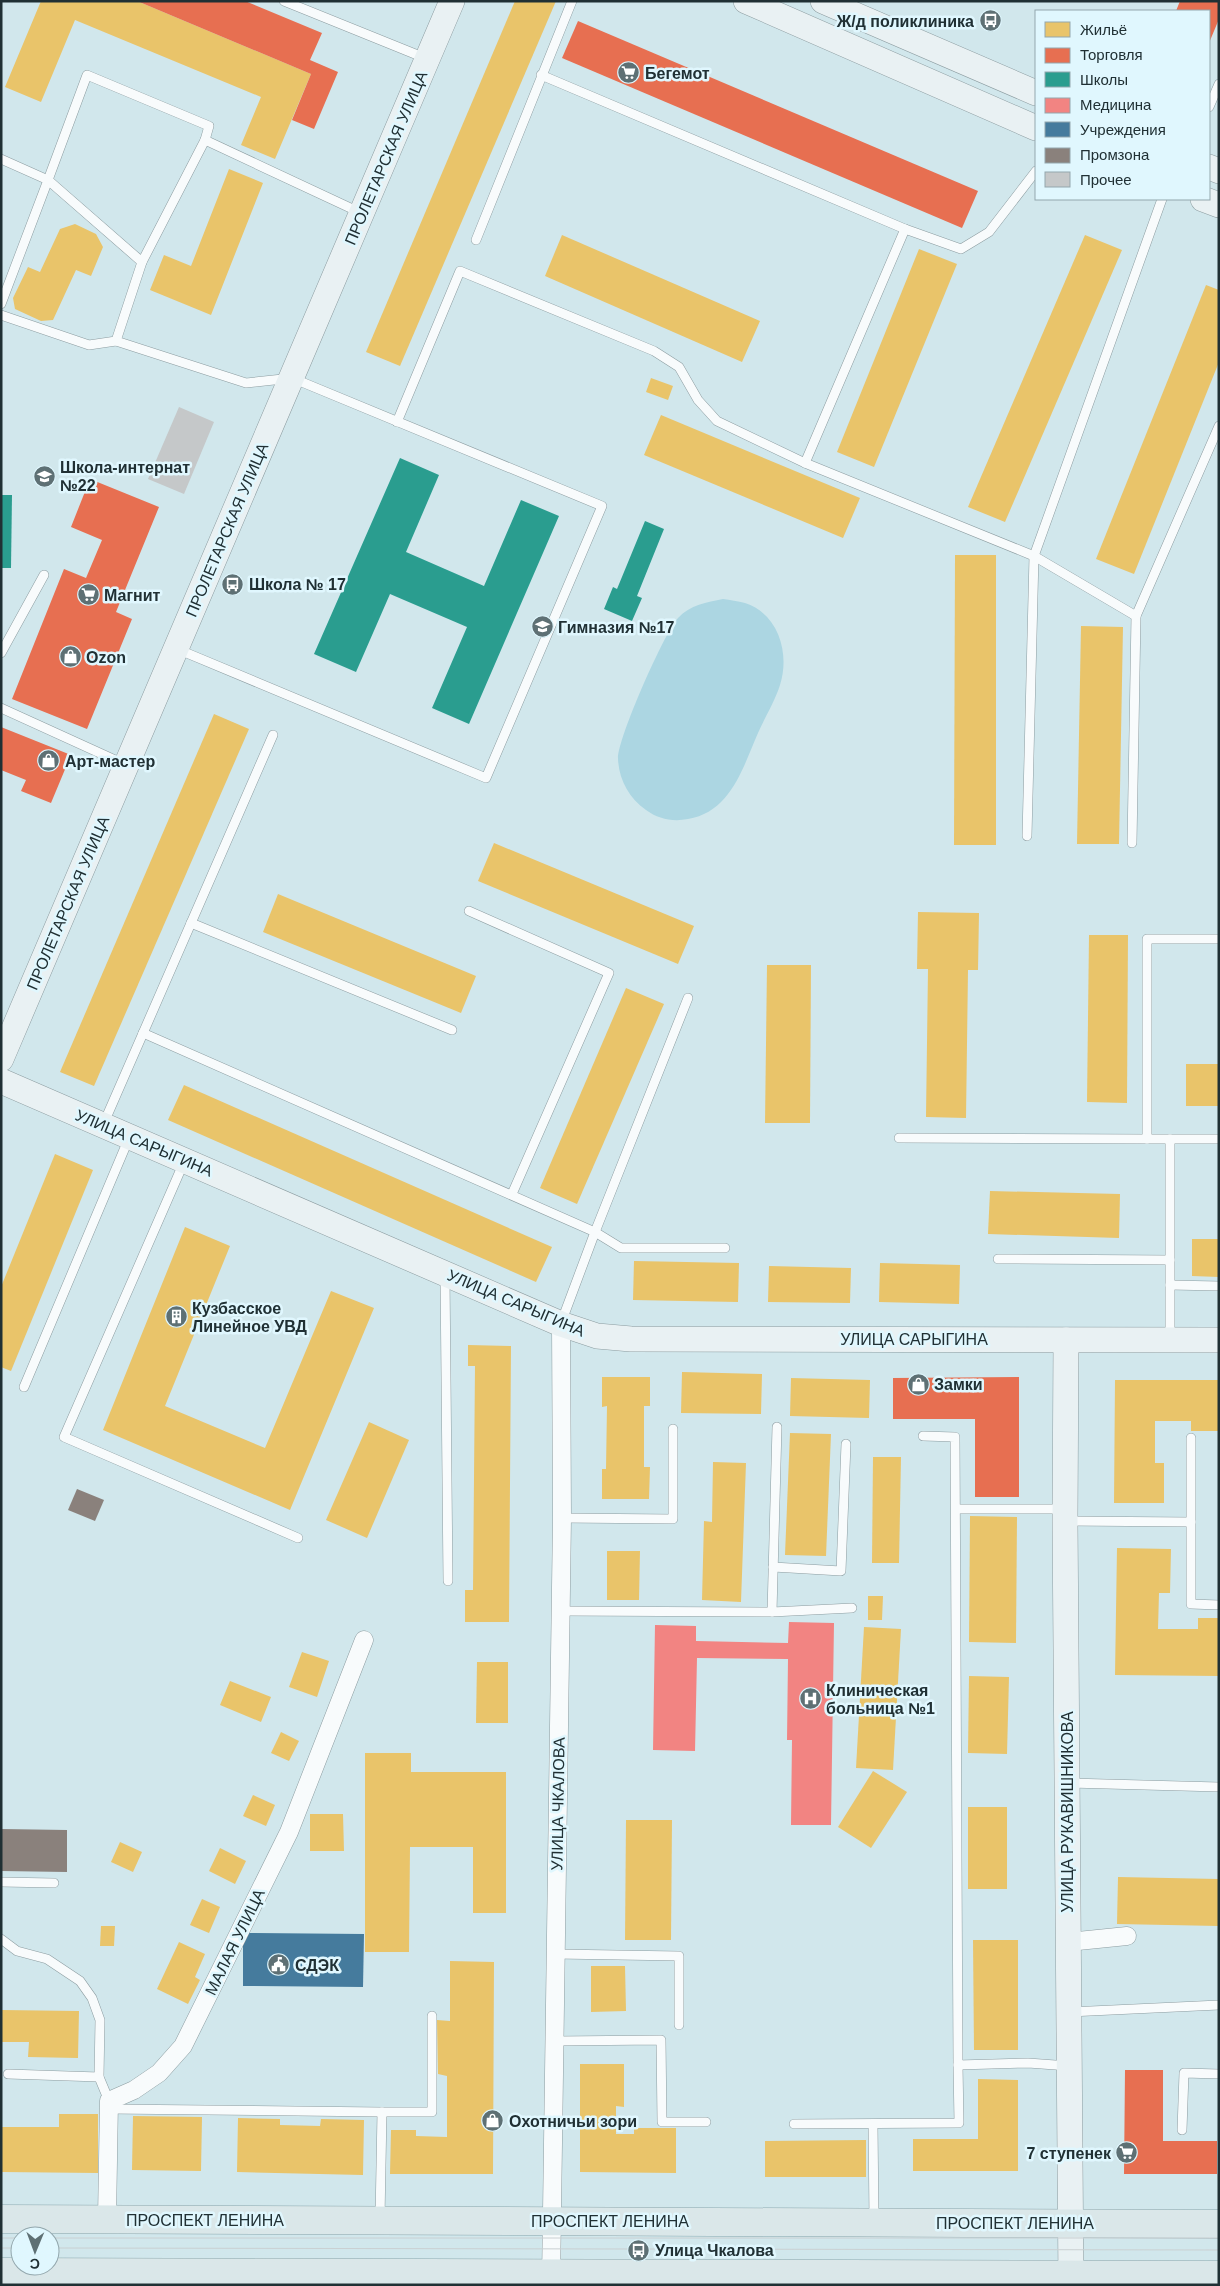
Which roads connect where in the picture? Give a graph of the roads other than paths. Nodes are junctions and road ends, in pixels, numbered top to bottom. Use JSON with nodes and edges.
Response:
{"nodes":[{"id":1,"x":284,"y":1,"type":"edge"},
{"id":2,"x":452,"y":1,"type":"edge"},
{"id":3,"x":572,"y":1,"type":"edge"},
{"id":4,"x":746,"y":1,"type":"edge"},
{"id":5,"x":823,"y":1,"type":"edge"},
{"id":6,"x":428,"y":59,"type":"junction"},
{"id":7,"x":541,"y":75,"type":"junction"},
{"id":8,"x":1219,"y":84,"type":"edge"},
{"id":9,"x":1035,"y":93,"type":"edge"},
{"id":10,"x":1210,"y":105,"type":"edge"},
{"id":11,"x":1035,"y":128,"type":"edge"},
{"id":12,"x":205,"y":140,"type":"junction"},
{"id":13,"x":1,"y":159,"type":"edge"},
{"id":14,"x":1035,"y":172,"type":"edge"},
{"id":15,"x":48,"y":180,"type":"junction"},
{"id":16,"x":1162,"y":200,"type":"edge"},
{"id":17,"x":1206,"y":200,"type":"edge"},
{"id":18,"x":1219,"y":205,"type":"edge"},
{"id":19,"x":363,"y":213,"type":"junction"},
{"id":20,"x":905,"y":229,"type":"junction"},
{"id":21,"x":476,"y":240,"type":"dead end"},
{"id":22,"x":142,"y":262,"type":"junction"},
{"id":23,"x":1,"y":304,"type":"edge"},
{"id":24,"x":1,"y":315,"type":"edge"},
{"id":25,"x":116,"y":340,"type":"junction"},
{"id":26,"x":292,"y":378,"type":"junction"},
{"id":27,"x":397,"y":422,"type":"junction"},
{"id":28,"x":1219,"y":426,"type":"edge"},
{"id":29,"x":805,"y":462,"type":"junction"},
{"id":30,"x":1034,"y":556,"type":"junction"},
{"id":31,"x":44,"y":575,"type":"dead end"},
{"id":32,"x":1136,"y":616,"type":"junction"},
{"id":33,"x":176,"y":649,"type":"junction"},
{"id":34,"x":1,"y":653,"type":"edge"},
{"id":35,"x":1,"y":708,"type":"edge"},
{"id":36,"x":273,"y":735,"type":"dead end"},
{"id":37,"x":127,"y":765,"type":"junction"},
{"id":38,"x":1027,"y":836,"type":"dead end"},
{"id":39,"x":1132,"y":843,"type":"dead end"},
{"id":40,"x":469,"y":911,"type":"dead end"},
{"id":41,"x":191,"y":923,"type":"junction"},
{"id":42,"x":1219,"y":940,"type":"edge"},
{"id":43,"x":688,"y":998,"type":"dead end"},
{"id":44,"x":452,"y":1030,"type":"dead end"},
{"id":45,"x":143,"y":1033,"type":"junction"},
{"id":46,"x":1,"y":1059,"type":"edge"},
{"id":47,"x":1,"y":1081,"type":"edge"},
{"id":48,"x":103,"y":1125,"type":"junction"},
{"id":49,"x":129,"y":1136,"type":"junction"},
{"id":50,"x":899,"y":1138,"type":"dead end"},
{"id":51,"x":1147,"y":1139,"type":"junction"},
{"id":52,"x":1170,"y":1139,"type":"junction"},
{"id":53,"x":1219,"y":1140,"type":"edge"},
{"id":54,"x":184,"y":1160,"type":"junction"},
{"id":55,"x":512,"y":1194,"type":"junction"},
{"id":56,"x":595,"y":1232,"type":"junction"},
{"id":57,"x":725,"y":1248,"type":"dead end"},
{"id":58,"x":998,"y":1259,"type":"dead end"},
{"id":59,"x":1170,"y":1260,"type":"junction"},
{"id":60,"x":445,"y":1273,"type":"junction"},
{"id":61,"x":1170,"y":1285,"type":"junction"},
{"id":62,"x":1219,"y":1286,"type":"edge"},
{"id":63,"x":561,"y":1324,"type":"junction"},
{"id":64,"x":1066,"y":1340,"type":"junction"},
{"id":65,"x":1170,"y":1340,"type":"junction"},
{"id":66,"x":1219,"y":1340,"type":"edge"},
{"id":67,"x":24,"y":1387,"type":"dead end"},
{"id":68,"x":777,"y":1427,"type":"dead end"},
{"id":69,"x":673,"y":1428,"type":"dead end"},
{"id":70,"x":923,"y":1436,"type":"dead end"},
{"id":71,"x":1191,"y":1438,"type":"dead end"},
{"id":72,"x":846,"y":1444,"type":"dead end"},
{"id":73,"x":956,"y":1509,"type":"junction"},
{"id":74,"x":1065,"y":1515,"type":"junction"},
{"id":75,"x":562,"y":1518,"type":"junction"},
{"id":76,"x":1191,"y":1522,"type":"junction"},
{"id":77,"x":298,"y":1538,"type":"dead end"},
{"id":78,"x":773,"y":1567,"type":"junction"},
{"id":79,"x":448,"y":1581,"type":"dead end"},
{"id":80,"x":1219,"y":1604,"type":"edge"},
{"id":81,"x":852,"y":1608,"type":"dead end"},
{"id":82,"x":560,"y":1611,"type":"junction"},
{"id":83,"x":772,"y":1612,"type":"junction"},
{"id":84,"x":364,"y":1640,"type":"dead end"},
{"id":85,"x":1067,"y":1783,"type":"junction"},
{"id":86,"x":1219,"y":1787,"type":"edge"},
{"id":87,"x":1,"y":1882,"type":"edge"},
{"id":88,"x":54,"y":1883,"type":"dead end"},
{"id":89,"x":1127,"y":1936,"type":"dead end"},
{"id":90,"x":1,"y":1939,"type":"edge"},
{"id":91,"x":1068,"y":1942,"type":"junction"},
{"id":92,"x":556,"y":1954,"type":"junction"},
{"id":93,"x":1219,"y":2005,"type":"edge"},
{"id":94,"x":1069,"y":2012,"type":"junction"},
{"id":95,"x":432,"y":2016,"type":"dead end"},
{"id":96,"x":679,"y":2025,"type":"dead end"},
{"id":97,"x":556,"y":2041,"type":"junction"},
{"id":98,"x":958,"y":2064,"type":"junction"},
{"id":99,"x":1070,"y":2066,"type":"junction"},
{"id":100,"x":8,"y":2074,"type":"dead end"},
{"id":101,"x":1219,"y":2074,"type":"edge"},
{"id":102,"x":99,"y":2077,"type":"junction"},
{"id":103,"x":109,"y":2105,"type":"junction"},
{"id":104,"x":382,"y":2112,"type":"junction"},
{"id":105,"x":706,"y":2122,"type":"dead end"},
{"id":106,"x":794,"y":2124,"type":"dead end"},
{"id":107,"x":872,"y":2124,"type":"junction"},
{"id":108,"x":1182,"y":2130,"type":"dead end"},
{"id":109,"x":1,"y":2219,"type":"edge"},
{"id":110,"x":107,"y":2219,"type":"junction"},
{"id":111,"x":380,"y":2220,"type":"junction"},
{"id":112,"x":552,"y":2221,"type":"junction"},
{"id":113,"x":874,"y":2223,"type":"junction"},
{"id":114,"x":1071,"y":2223,"type":"junction"},
{"id":115,"x":1219,"y":2224,"type":"edge"},
{"id":116,"x":1,"y":2272,"type":"edge"},
{"id":117,"x":1219,"y":2275,"type":"edge"},
{"id":118,"x":551,"y":2279,"type":"edge"},
{"id":119,"x":1071,"y":2279,"type":"edge"},
{"id":120,"x":1141,"y":2280,"type":"edge"}],
"edges":[{"from":1,"to":6,"type":"lane"},
{"from":2,"to":6,"type":"street","name":"ПРОЛЕТАРСКАЯ УЛИЦА"},
{"from":3,"to":7,"type":"lane"},
{"from":4,"to":11,"type":"street"},
{"from":5,"to":9,"type":"street"},
{"from":6,"to":19,"type":"street","name":"ПРОЛЕТАРСКАЯ УЛИЦА"},
{"from":7,"to":20,"type":"lane"},
{"from":7,"to":21,"type":"lane"},
{"from":8,"to":10,"type":"lane"},
{"from":12,"to":15,"type":"lane"},
{"from":12,"to":19,"type":"lane"},
{"from":12,"to":22,"type":"lane"},
{"from":13,"to":15,"type":"lane"},
{"from":14,"to":20,"type":"lane"},
{"from":15,"to":22,"type":"lane"},
{"from":15,"to":23,"type":"lane"},
{"from":16,"to":30,"type":"lane"},
{"from":17,"to":18,"type":"street"},
{"from":19,"to":26,"type":"street","name":"ПРОЛЕТАРСКАЯ УЛИЦА"},
{"from":20,"to":29,"type":"lane"},
{"from":22,"to":25,"type":"lane"},
{"from":24,"to":25,"type":"lane"},
{"from":25,"to":26,"type":"lane"},
{"from":26,"to":27,"type":"lane"},
{"from":26,"to":33,"type":"street","name":"ПРОЛЕТАРСКАЯ УЛИЦА"},
{"from":27,"to":29,"type":"lane"},
{"from":27,"to":33,"type":"lane"},
{"from":28,"to":32,"type":"lane"},
{"from":29,"to":30,"type":"lane"},
{"from":30,"to":32,"type":"lane"},
{"from":30,"to":38,"type":"lane"},
{"from":31,"to":34,"type":"lane"},
{"from":32,"to":39,"type":"lane"},
{"from":33,"to":37,"type":"street","name":"ПРОЛЕТАРСКАЯ УЛИЦА"},
{"from":35,"to":37,"type":"lane"},
{"from":36,"to":41,"type":"lane"},
{"from":37,"to":46,"type":"street","name":"ПРОЛЕТАРСКАЯ УЛИЦА"},
{"from":40,"to":55,"type":"lane"},
{"from":41,"to":44,"type":"lane"},
{"from":41,"to":45,"type":"lane"},
{"from":42,"to":51,"type":"lane"},
{"from":43,"to":56,"type":"lane"},
{"from":45,"to":48,"type":"lane"},
{"from":45,"to":55,"type":"lane"},
{"from":47,"to":48,"type":"street","name":"УЛИЦА САРЫГИНА"},
{"from":48,"to":49,"type":"street","name":"УЛИЦА САРЫГИНА"},
{"from":49,"to":54,"type":"street","name":"УЛИЦА САРЫГИНА"},
{"from":49,"to":67,"type":"lane"},
{"from":50,"to":51,"type":"lane"},
{"from":51,"to":52,"type":"lane"},
{"from":52,"to":53,"type":"lane"},
{"from":52,"to":59,"type":"lane"},
{"from":54,"to":60,"type":"street","name":"УЛИЦА САРЫГИНА"},
{"from":54,"to":77,"type":"lane"},
{"from":55,"to":56,"type":"lane"},
{"from":56,"to":57,"type":"lane"},
{"from":56,"to":63,"type":"lane"},
{"from":58,"to":59,"type":"lane"},
{"from":59,"to":61,"type":"lane"},
{"from":60,"to":63,"type":"street","name":"УЛИЦА САРЫГИНА"},
{"from":60,"to":79,"type":"lane"},
{"from":61,"to":62,"type":"lane"},
{"from":61,"to":65,"type":"lane"},
{"from":63,"to":64,"type":"street","name":"УЛИЦА САРЫГИНА"},
{"from":63,"to":75,"type":"street","name":"УЛИЦА ЧКАЛОВА"},
{"from":64,"to":65,"type":"street","name":"УЛИЦА САРЫГИНА"},
{"from":64,"to":74,"type":"street","name":"УЛИЦА РУКАВИШНИКОВА"},
{"from":65,"to":66,"type":"street","name":"УЛИЦА САРЫГИНА"},
{"from":68,"to":78,"type":"lane"},
{"from":69,"to":75,"type":"lane"},
{"from":70,"to":73,"type":"lane"},
{"from":71,"to":76,"type":"lane"},
{"from":72,"to":78,"type":"lane"},
{"from":73,"to":74,"type":"lane"},
{"from":73,"to":98,"type":"lane"},
{"from":74,"to":76,"type":"lane"},
{"from":74,"to":85,"type":"street","name":"УЛИЦА РУКАВИШНИКОВА"},
{"from":75,"to":82,"type":"street","name":"УЛИЦА ЧКАЛОВА"},
{"from":76,"to":80,"type":"lane"},
{"from":78,"to":83,"type":"lane"},
{"from":81,"to":83,"type":"lane"},
{"from":82,"to":83,"type":"lane"},
{"from":82,"to":92,"type":"street","name":"УЛИЦА ЧКАЛОВА"},
{"from":84,"to":103,"type":"street","name":"МАЛАЯ УЛИЦА"},
{"from":85,"to":86,"type":"lane"},
{"from":85,"to":91,"type":"street","name":"УЛИЦА РУКАВИШНИКОВА"},
{"from":87,"to":88,"type":"lane"},
{"from":89,"to":91,"type":"street"},
{"from":90,"to":102,"type":"lane"},
{"from":91,"to":94,"type":"street","name":"УЛИЦА РУКАВИШНИКОВА"},
{"from":92,"to":96,"type":"lane"},
{"from":92,"to":97,"type":"street","name":"УЛИЦА ЧКАЛОВА"},
{"from":93,"to":94,"type":"lane"},
{"from":94,"to":99,"type":"street","name":"УЛИЦА РУКАВИШНИКОВА"},
{"from":95,"to":104,"type":"lane"},
{"from":97,"to":105,"type":"lane"},
{"from":97,"to":112,"type":"street","name":"УЛИЦА ЧКАЛОВА"},
{"from":98,"to":99,"type":"lane"},
{"from":98,"to":107,"type":"lane"},
{"from":99,"to":114,"type":"street","name":"УЛИЦА РУКАВИШНИКОВА"},
{"from":100,"to":102,"type":"lane"},
{"from":101,"to":108,"type":"lane"},
{"from":102,"to":103,"type":"lane"},
{"from":103,"to":104,"type":"lane"},
{"from":103,"to":110,"type":"street"},
{"from":104,"to":111,"type":"lane"},
{"from":106,"to":107,"type":"lane"},
{"from":107,"to":113,"type":"lane"},
{"from":109,"to":110,"type":"main road","name":"ПРОСПЕКТ ЛЕНИНА"},
{"from":110,"to":111,"type":"main road","name":"ПРОСПЕКТ ЛЕНИНА"},
{"from":111,"to":112,"type":"main road","name":"ПРОСПЕКТ ЛЕНИНА"},
{"from":112,"to":113,"type":"main road","name":"ПРОСПЕКТ ЛЕНИНА"},
{"from":112,"to":118,"type":"street","name":"УЛИЦА ЧКАЛОВА"},
{"from":113,"to":114,"type":"main road","name":"ПРОСПЕКТ ЛЕНИНА"},
{"from":114,"to":115,"type":"main road","name":"ПРОСПЕКТ ЛЕНИНА"},
{"from":114,"to":119,"type":"street","name":"УЛИЦА РУКАВИШНИКОВА"},
{"from":116,"to":118,"type":"main road"},
{"from":117,"to":120,"type":"main road"},
{"from":118,"to":119,"type":"main road"},
{"from":119,"to":120,"type":"main road"}]}
